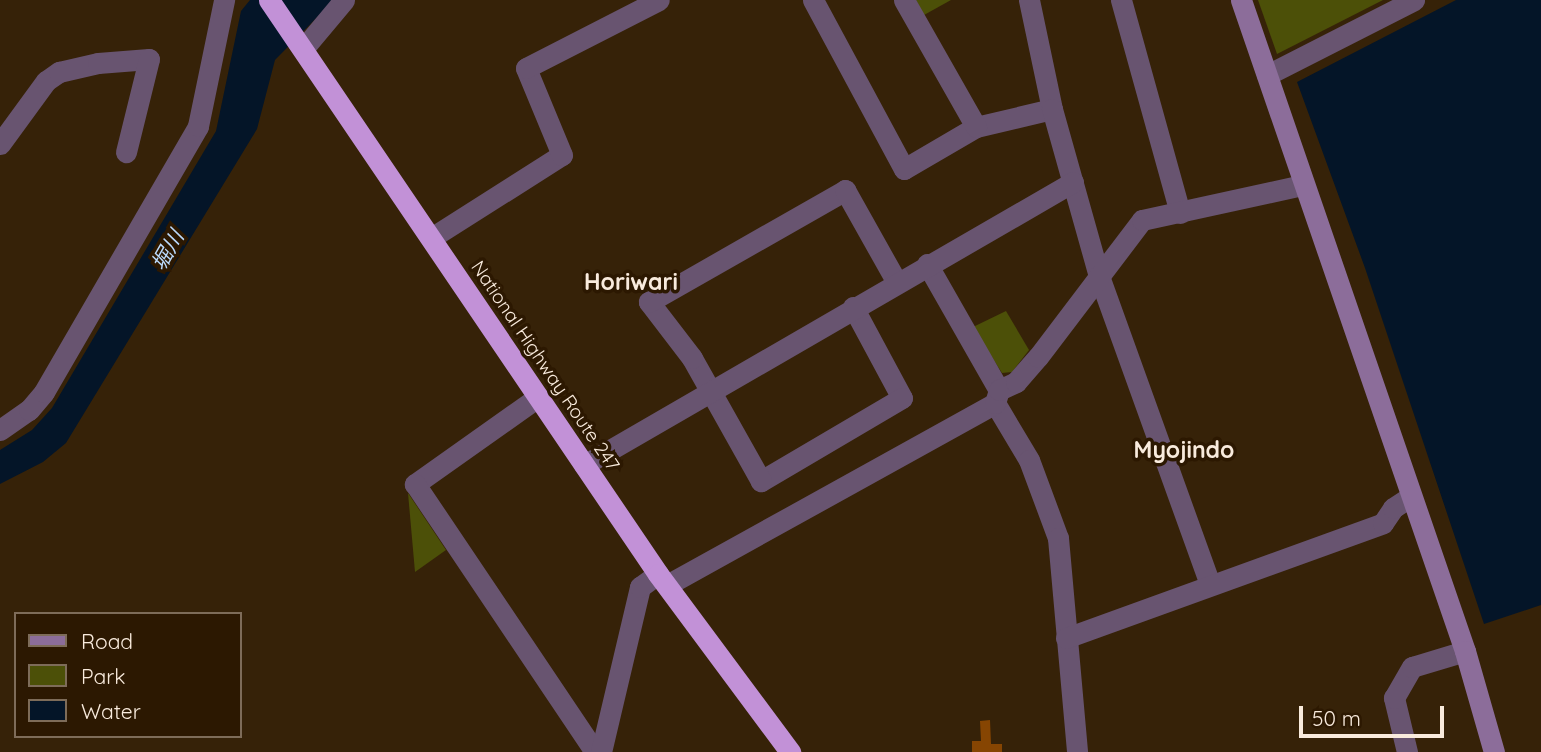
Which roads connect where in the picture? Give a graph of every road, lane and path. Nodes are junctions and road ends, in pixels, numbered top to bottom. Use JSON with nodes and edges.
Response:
{"nodes":[{"id":1,"x":224,"y":0,"type":"edge"},
{"id":2,"x":269,"y":0,"type":"edge"},
{"id":3,"x":344,"y":0,"type":"edge"},
{"id":4,"x":659,"y":0,"type":"edge"},
{"id":5,"x":904,"y":0,"type":"edge"},
{"id":6,"x":1029,"y":0,"type":"edge"},
{"id":7,"x":1121,"y":0,"type":"edge"},
{"id":8,"x":1241,"y":0,"type":"edge"},
{"id":9,"x":1414,"y":0,"type":"edge"},
{"id":10,"x":817,"y":1,"type":"edge"},
{"id":11,"x":300,"y":45,"type":"junction"},
{"id":12,"x":1267,"y":75,"type":"junction"},
{"id":13,"x":1052,"y":109,"type":"junction"},
{"id":14,"x":976,"y":127,"type":"junction"},
{"id":15,"x":0,"y":144,"type":"edge"},
{"id":16,"x":126,"y":152,"type":"dead end"},
{"id":17,"x":1073,"y":182,"type":"junction"},
{"id":18,"x":1302,"y":185,"type":"junction"},
{"id":19,"x":1180,"y":214,"type":"junction"},
{"id":20,"x":431,"y":238,"type":"junction"},
{"id":21,"x":927,"y":264,"type":"junction"},
{"id":22,"x":1099,"y":276,"type":"junction"},
{"id":23,"x":896,"y":281,"type":"junction"},
{"id":24,"x":853,"y":306,"type":"junction"},
{"id":25,"x":708,"y":389,"type":"junction"},
{"id":26,"x":997,"y":396,"type":"junction"},
{"id":27,"x":538,"y":397,"type":"junction"},
{"id":28,"x":0,"y":430,"type":"edge"},
{"id":29,"x":584,"y":465,"type":"junction"},
{"id":30,"x":1410,"y":498,"type":"junction"},
{"id":31,"x":662,"y":579,"type":"junction"},
{"id":32,"x":1210,"y":584,"type":"junction"},
{"id":33,"x":1066,"y":638,"type":"junction"},
{"id":34,"x":1465,"y":651,"type":"junction"},
{"id":35,"x":595,"y":752,"type":"edge"},
{"id":36,"x":601,"y":752,"type":"edge"},
{"id":37,"x":790,"y":752,"type":"edge"},
{"id":38,"x":1077,"y":752,"type":"edge"},
{"id":39,"x":1407,"y":752,"type":"edge"},
{"id":40,"x":1494,"y":752,"type":"edge"}],
"edges":[{"from":1,"to":28,"type":"street"},
{"from":2,"to":11,"type":"highway","name":"National Highway Route 247"},
{"from":3,"to":11,"type":"street"},
{"from":4,"to":20,"type":"street"},
{"from":5,"to":14,"type":"street"},
{"from":6,"to":13,"type":"street"},
{"from":7,"to":19,"type":"street"},
{"from":8,"to":12,"type":"street"},
{"from":9,"to":12,"type":"street"},
{"from":10,"to":14,"type":"street"},
{"from":11,"to":20,"type":"highway","name":"National Highway Route 247"},
{"from":12,"to":18,"type":"street"},
{"from":13,"to":14,"type":"street"},
{"from":13,"to":17,"type":"street"},
{"from":15,"to":16,"type":"street"},
{"from":17,"to":21,"type":"street"},
{"from":17,"to":22,"type":"street"},
{"from":18,"to":19,"type":"street"},
{"from":18,"to":30,"type":"street"},
{"from":19,"to":22,"type":"street"},
{"from":20,"to":27,"type":"highway","name":"National Highway Route 247"},
{"from":21,"to":23,"type":"street"},
{"from":21,"to":26,"type":"street"},
{"from":22,"to":26,"type":"street"},
{"from":22,"to":32,"type":"street"},
{"from":23,"to":24,"type":"street"},
{"from":23,"to":25,"type":"street"},
{"from":24,"to":25,"type":"street"},
{"from":24,"to":25,"type":"street"},
{"from":25,"to":29,"type":"street"},
{"from":26,"to":31,"type":"street"},
{"from":26,"to":33,"type":"street"},
{"from":27,"to":29,"type":"highway","name":"National Highway Route 247"},
{"from":27,"to":35,"type":"street"},
{"from":29,"to":31,"type":"highway","name":"National Highway Route 247"},
{"from":30,"to":32,"type":"street"},
{"from":30,"to":34,"type":"street"},
{"from":31,"to":36,"type":"street"},
{"from":31,"to":37,"type":"highway","name":"National Highway Route 247"},
{"from":32,"to":33,"type":"street"},
{"from":33,"to":38,"type":"street"},
{"from":34,"to":39,"type":"street"},
{"from":34,"to":40,"type":"street"}]}
